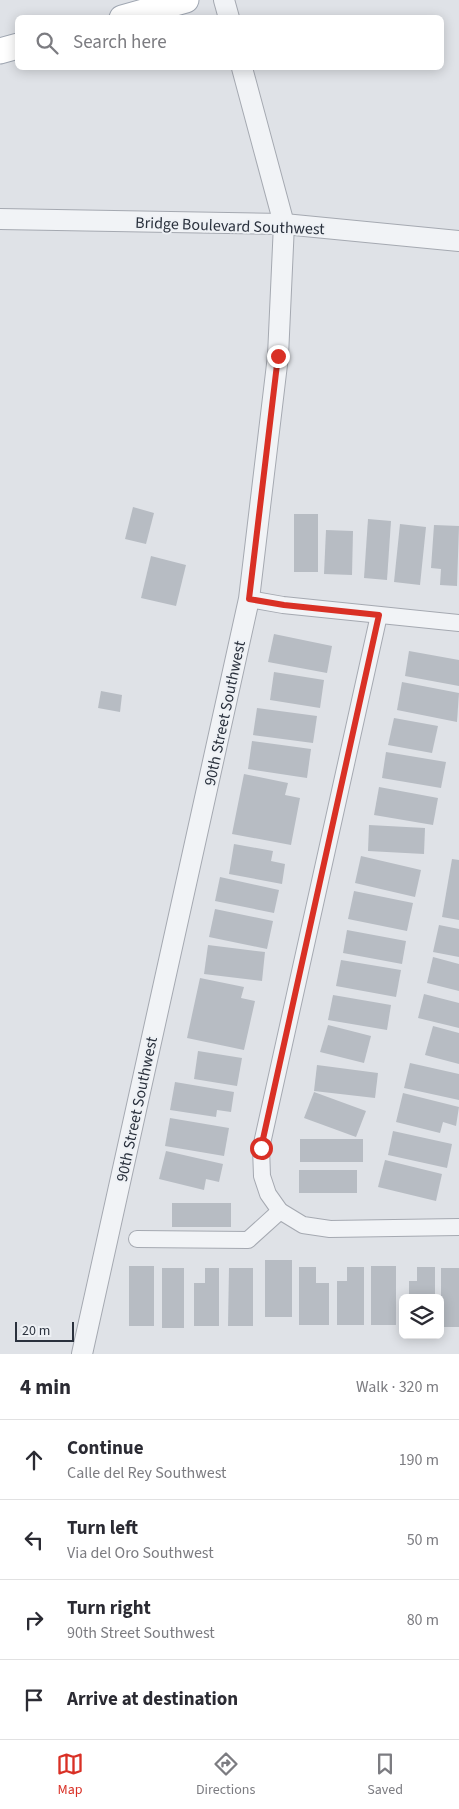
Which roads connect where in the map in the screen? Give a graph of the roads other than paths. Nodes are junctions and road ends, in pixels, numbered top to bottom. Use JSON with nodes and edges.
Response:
{"nodes":[{"id":1,"x":186,"y":0,"type":"edge"},
{"id":2,"x":224,"y":0,"type":"edge"},
{"id":3,"x":133,"y":15,"type":"edge"},
{"id":4,"x":228,"y":15,"type":"edge"},
{"id":5,"x":15,"y":47,"type":"edge"},
{"id":6,"x":0,"y":51,"type":"edge"},
{"id":7,"x":243,"y":70,"type":"edge"},
{"id":8,"x":0,"y":219,"type":"edge"},
{"id":9,"x":284,"y":224,"type":"junction"},
{"id":10,"x":459,"y":241,"type":"edge"},
{"id":11,"x":249,"y":599,"type":"junction"},
{"id":12,"x":379,"y":615,"type":"junction"},
{"id":13,"x":459,"y":623,"type":"edge"},
{"id":14,"x":280,"y":1212,"type":"junction"},
{"id":15,"x":459,"y":1227,"type":"edge"},
{"id":16,"x":137,"y":1239,"type":"dead end"},
{"id":17,"x":82,"y":1354,"type":"edge"}],
"edges":[{"from":1,"to":3,"type":"main road"},
{"from":2,"to":4,"type":"street"},
{"from":5,"to":6,"type":"main road"},
{"from":7,"to":9,"type":"street","name":"90th Street Southwest"},
{"from":8,"to":9,"type":"street","name":"Bridge Boulevard Southwest"},
{"from":9,"to":10,"type":"street","name":"Bridge Boulevard Southwest"},
{"from":9,"to":11,"type":"street","name":"90th Street Southwest"},
{"from":11,"to":12,"type":"street"},
{"from":11,"to":17,"type":"street","name":"90th Street Southwest"},
{"from":12,"to":13,"type":"street"},
{"from":12,"to":14,"type":"street"},
{"from":14,"to":15,"type":"street"},
{"from":14,"to":16,"type":"street"}]}
